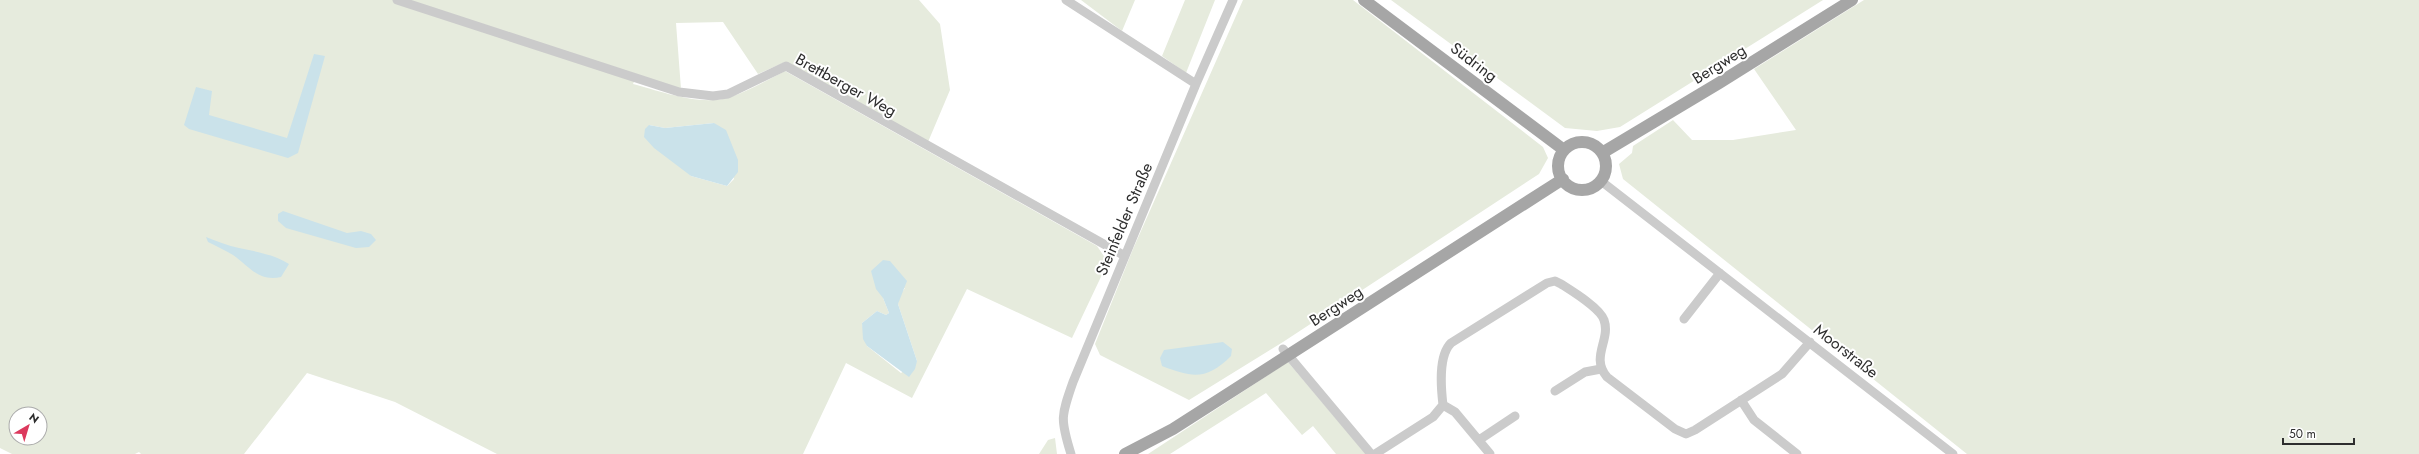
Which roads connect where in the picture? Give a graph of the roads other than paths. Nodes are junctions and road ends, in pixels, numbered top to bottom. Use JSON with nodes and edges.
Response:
{"nodes":[{"id":1,"x":397,"y":0,"type":"edge"},
{"id":2,"x":1066,"y":0,"type":"edge"},
{"id":3,"x":1233,"y":0,"type":"edge"},
{"id":4,"x":1364,"y":0,"type":"edge"},
{"id":5,"x":1852,"y":0,"type":"edge"},
{"id":6,"x":1196,"y":84,"type":"junction"},
{"id":7,"x":1564,"y":150,"type":"junction"},
{"id":8,"x":1602,"y":153,"type":"junction"},
{"id":9,"x":1563,"y":179,"type":"junction"},
{"id":10,"x":1601,"y":181,"type":"junction"},
{"id":11,"x":1125,"y":256,"type":"junction"},
{"id":12,"x":1720,"y":273,"type":"junction"},
{"id":13,"x":1684,"y":319,"type":"dead end"},
{"id":14,"x":1810,"y":342,"type":"junction"},
{"id":15,"x":1286,"y":353,"type":"junction"},
{"id":16,"x":1601,"y":369,"type":"junction"},
{"id":17,"x":1555,"y":391,"type":"dead end"},
{"id":18,"x":1741,"y":400,"type":"junction"},
{"id":19,"x":1443,"y":405,"type":"junction"},
{"id":20,"x":1515,"y":416,"type":"dead end"},
{"id":21,"x":1479,"y":440,"type":"junction"},
{"id":22,"x":1071,"y":454,"type":"edge"},
{"id":23,"x":1124,"y":454,"type":"edge"},
{"id":24,"x":1371,"y":454,"type":"edge"},
{"id":25,"x":1375,"y":454,"type":"edge"},
{"id":26,"x":1490,"y":454,"type":"edge"},
{"id":27,"x":1797,"y":454,"type":"edge"},
{"id":28,"x":1953,"y":454,"type":"edge"}],
"edges":[{"from":1,"to":11,"type":"street","name":"Brettberger Weg"},
{"from":2,"to":6,"type":"street"},
{"from":3,"to":6,"type":"street","name":"Steinfelder Straße"},
{"from":4,"to":7,"type":"main road","name":"Südring"},
{"from":5,"to":8,"type":"main road","name":"Bergweg"},
{"from":6,"to":11,"type":"street","name":"Steinfelder Straße"},
{"from":7,"to":8,"type":"main road"},
{"from":7,"to":9,"type":"main road"},
{"from":8,"to":10,"type":"main road"},
{"from":9,"to":10,"type":"main road"},
{"from":9,"to":15,"type":"main road","name":"Bergweg"},
{"from":10,"to":12,"type":"street","name":"Moorstraße"},
{"from":11,"to":22,"type":"street","name":"Steinfelder Straße"},
{"from":12,"to":13,"type":"street"},
{"from":12,"to":14,"type":"street","name":"Moorstraße"},
{"from":14,"to":18,"type":"street"},
{"from":14,"to":28,"type":"street","name":"Moorstraße"},
{"from":15,"to":23,"type":"main road","name":"Bergweg"},
{"from":15,"to":24,"type":"street"},
{"from":16,"to":17,"type":"street"},
{"from":16,"to":18,"type":"street"},
{"from":16,"to":19,"type":"street"},
{"from":18,"to":27,"type":"street"},
{"from":19,"to":21,"type":"street"},
{"from":19,"to":25,"type":"street"},
{"from":20,"to":21,"type":"street"},
{"from":21,"to":26,"type":"street"}]}
